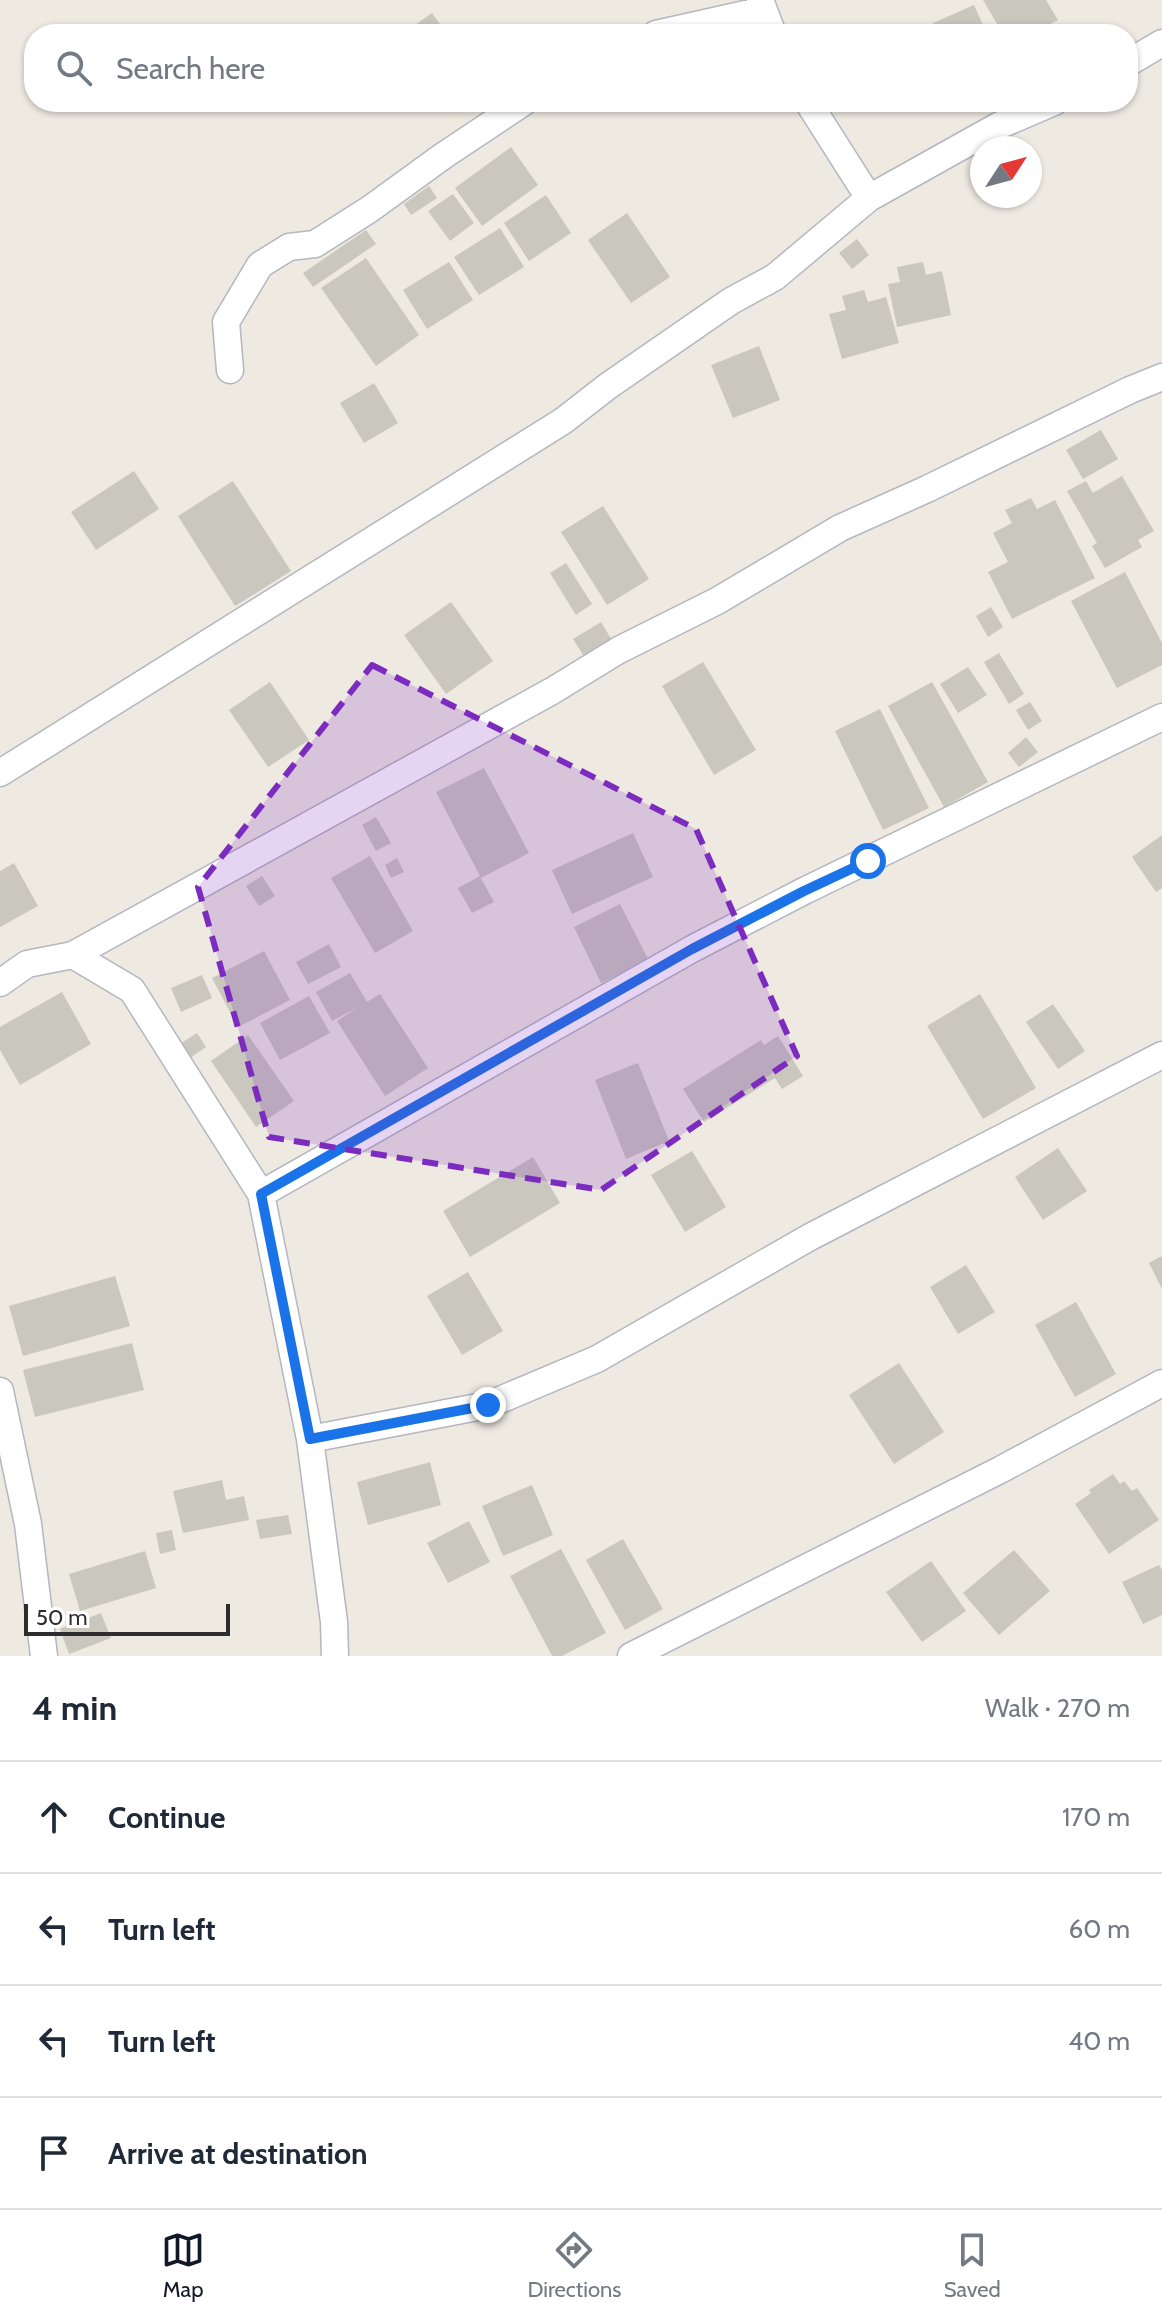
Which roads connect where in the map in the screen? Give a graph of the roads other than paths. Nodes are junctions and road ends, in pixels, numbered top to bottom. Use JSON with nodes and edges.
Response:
{"nodes":[{"id":1,"x":765,"y":15,"type":"edge"},
{"id":2,"x":713,"y":24,"type":"edge"},
{"id":3,"x":1162,"y":43,"type":"edge"},
{"id":4,"x":1138,"y":57,"type":"edge"},
{"id":5,"x":509,"y":112,"type":"edge"},
{"id":6,"x":814,"y":112,"type":"edge"},
{"id":7,"x":1031,"y":112,"type":"edge"},
{"id":8,"x":869,"y":198,"type":"junction"},
{"id":9,"x":230,"y":370,"type":"dead end"},
{"id":10,"x":1162,"y":377,"type":"edge"},
{"id":11,"x":1162,"y":717,"type":"edge"},
{"id":12,"x":0,"y":773,"type":"edge"},
{"id":13,"x":73,"y":955,"type":"junction"},
{"id":14,"x":0,"y":983,"type":"edge"},
{"id":15,"x":1162,"y":1055,"type":"edge"},
{"id":16,"x":261,"y":1194,"type":"junction"},
{"id":17,"x":1162,"y":1383,"type":"edge"},
{"id":18,"x":0,"y":1391,"type":"edge"},
{"id":19,"x":310,"y":1439,"type":"junction"},
{"id":20,"x":44,"y":1656,"type":"edge"},
{"id":21,"x":335,"y":1656,"type":"edge"},
{"id":22,"x":631,"y":1656,"type":"edge"}],
"edges":[{"from":1,"to":2,"type":"street"},
{"from":3,"to":4,"type":"street"},
{"from":5,"to":9,"type":"street"},
{"from":6,"to":8,"type":"street"},
{"from":7,"to":8,"type":"street"},
{"from":8,"to":12,"type":"street"},
{"from":10,"to":13,"type":"street"},
{"from":11,"to":16,"type":"street"},
{"from":13,"to":14,"type":"street"},
{"from":13,"to":16,"type":"street"},
{"from":15,"to":19,"type":"street"},
{"from":16,"to":19,"type":"street"},
{"from":17,"to":22,"type":"street"},
{"from":18,"to":20,"type":"street"},
{"from":19,"to":21,"type":"street"}]}
